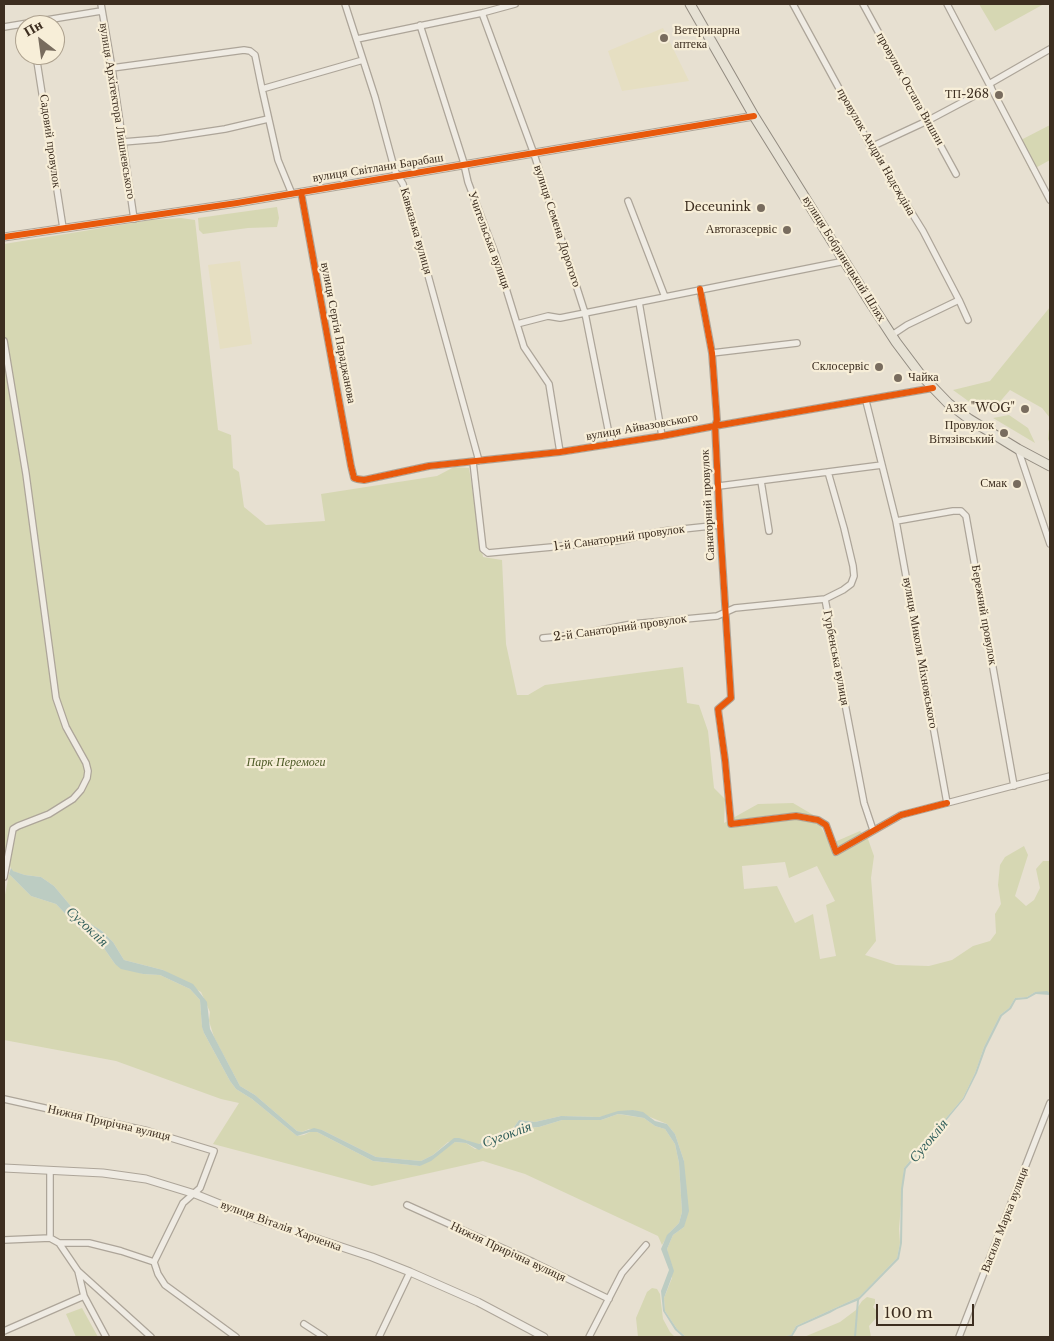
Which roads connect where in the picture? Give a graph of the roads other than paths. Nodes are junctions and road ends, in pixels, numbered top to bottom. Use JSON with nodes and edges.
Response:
{"nodes":[{"id":1,"x":100,"y":4,"type":"edge"},
{"id":2,"x":345,"y":4,"type":"edge"},
{"id":3,"x":515,"y":4,"type":"edge"},
{"id":4,"x":690,"y":4,"type":"edge"},
{"id":5,"x":793,"y":4,"type":"edge"},
{"id":6,"x":863,"y":4,"type":"edge"},
{"id":7,"x":947,"y":4,"type":"edge"},
{"id":8,"x":102,"y":11,"type":"junction"},
{"id":9,"x":482,"y":13,"type":"junction"},
{"id":10,"x":65,"y":17,"type":"edge"},
{"id":11,"x":420,"y":25,"type":"junction"},
{"id":12,"x":357,"y":38,"type":"junction"},
{"id":13,"x":1050,"y":49,"type":"edge"},
{"id":14,"x":363,"y":60,"type":"junction"},
{"id":15,"x":38,"y":65,"type":"edge"},
{"id":16,"x":112,"y":68,"type":"junction"},
{"id":17,"x":990,"y":86,"type":"junction"},
{"id":18,"x":262,"y":88,"type":"junction"},
{"id":19,"x":754,"y":116,"type":"junction"},
{"id":20,"x":268,"y":119,"type":"junction"},
{"id":21,"x":927,"y":122,"type":"junction"},
{"id":22,"x":123,"y":142,"type":"junction"},
{"id":23,"x":871,"y":147,"type":"junction"},
{"id":24,"x":534,"y":154,"type":"junction"},
{"id":25,"x":464,"y":165,"type":"junction"},
{"id":26,"x":956,"y":174,"type":"dead end"},
{"id":27,"x":398,"y":176,"type":"junction"},
{"id":28,"x":300,"y":192,"type":"junction"},
{"id":29,"x":292,"y":194,"type":"junction"},
{"id":30,"x":1050,"y":200,"type":"edge"},
{"id":31,"x":628,"y":201,"type":"dead end"},
{"id":32,"x":134,"y":219,"type":"junction"},
{"id":33,"x":63,"y":228,"type":"junction"},
{"id":34,"x":4,"y":237,"type":"edge"},
{"id":35,"x":845,"y":261,"type":"junction"},
{"id":36,"x":700,"y":289,"type":"junction"},
{"id":37,"x":665,"y":297,"type":"junction"},
{"id":38,"x":959,"y":300,"type":"junction"},
{"id":39,"x":639,"y":302,"type":"junction"},
{"id":40,"x":585,"y":313,"type":"junction"},
{"id":41,"x":968,"y":320,"type":"dead end"},
{"id":42,"x":517,"y":324,"type":"junction"},
{"id":43,"x":892,"y":335,"type":"junction"},
{"id":44,"x":4,"y":341,"type":"edge"},
{"id":45,"x":796,"y":343,"type":"dead end"},
{"id":46,"x":712,"y":353,"type":"junction"},
{"id":47,"x":933,"y":388,"type":"junction"},
{"id":48,"x":866,"y":401,"type":"junction"},
{"id":49,"x":715,"y":426,"type":"junction"},
{"id":50,"x":662,"y":436,"type":"junction"},
{"id":51,"x":611,"y":444,"type":"junction"},
{"id":52,"x":1018,"y":449,"type":"junction"},
{"id":53,"x":560,"y":452,"type":"junction"},
{"id":54,"x":476,"y":462,"type":"junction"},
{"id":55,"x":882,"y":465,"type":"junction"},
{"id":56,"x":1050,"y":466,"type":"edge"},
{"id":57,"x":828,"y":472,"type":"junction"},
{"id":58,"x":354,"y":478,"type":"joint"},
{"id":59,"x":761,"y":481,"type":"junction"},
{"id":60,"x":719,"y":486,"type":"junction"},
{"id":61,"x":896,"y":521,"type":"junction"},
{"id":62,"x":720,"y":525,"type":"junction"},
{"id":63,"x":768,"y":531,"type":"dead end"},
{"id":64,"x":1050,"y":544,"type":"edge"},
{"id":65,"x":488,"y":554,"type":"joint"},
{"id":66,"x":825,"y":599,"type":"junction"},
{"id":67,"x":726,"y":611,"type":"junction"},
{"id":68,"x":544,"y":638,"type":"dead end"},
{"id":69,"x":1050,"y":776,"type":"edge"},
{"id":70,"x":1014,"y":786,"type":"junction"},
{"id":71,"x":947,"y":803,"type":"junction"},
{"id":72,"x":873,"y":830,"type":"junction"},
{"id":73,"x":4,"y":875,"type":"edge"},
{"id":74,"x":4,"y":1099,"type":"edge"},
{"id":75,"x":1050,"y":1103,"type":"edge"},
{"id":76,"x":4,"y":1168,"type":"edge"},
{"id":77,"x":50,"y":1170,"type":"junction"},
{"id":78,"x":195,"y":1194,"type":"junction"},
{"id":79,"x":407,"y":1205,"type":"dead end"},
{"id":80,"x":50,"y":1238,"type":"junction"},
{"id":81,"x":4,"y":1240,"type":"edge"},
{"id":82,"x":59,"y":1243,"type":"junction"},
{"id":83,"x":646,"y":1245,"type":"dead end"},
{"id":84,"x":154,"y":1262,"type":"junction"},
{"id":85,"x":78,"y":1271,"type":"junction"},
{"id":86,"x":410,"y":1272,"type":"junction"},
{"id":87,"x":84,"y":1296,"type":"junction"},
{"id":88,"x":609,"y":1299,"type":"junction"},
{"id":89,"x":304,"y":1324,"type":"dead end"},
{"id":90,"x":4,"y":1331,"type":"edge"},
{"id":91,"x":106,"y":1337,"type":"edge"},
{"id":92,"x":151,"y":1337,"type":"edge"},
{"id":93,"x":236,"y":1337,"type":"edge"},
{"id":94,"x":324,"y":1337,"type":"edge"},
{"id":95,"x":379,"y":1337,"type":"edge"},
{"id":96,"x":544,"y":1337,"type":"edge"},
{"id":97,"x":589,"y":1337,"type":"edge"},
{"id":98,"x":959,"y":1337,"type":"edge"}],
"edges":[{"from":1,"to":8,"type":"street","name":"вулиця Архітектора Лишневського"},
{"from":2,"to":12,"type":"street","name":"Кавказька вулиця"},
{"from":3,"to":9,"type":"street"},
{"from":4,"to":19,"type":"main road","name":"вулиця Бобринецький Шлях"},
{"from":5,"to":23,"type":"street","name":"провулок Андрія Надєждіна"},
{"from":6,"to":21,"type":"street","name":"провулок Остапа Вишни"},
{"from":7,"to":17,"type":"street"},
{"from":8,"to":10,"type":"street"},
{"from":8,"to":16,"type":"street","name":"вулиця Архітектора Лишневського"},
{"from":9,"to":11,"type":"street"},
{"from":9,"to":24,"type":"street","name":"вулиця Семена Дорогого"},
{"from":11,"to":12,"type":"street"},
{"from":11,"to":25,"type":"street","name":"Учительська вулиця"},
{"from":12,"to":14,"type":"street","name":"Кавказька вулиця"},
{"from":13,"to":17,"type":"street"},
{"from":14,"to":18,"type":"street"},
{"from":14,"to":27,"type":"street","name":"Кавказька вулиця"},
{"from":15,"to":33,"type":"street","name":"Садовий провулок"},
{"from":16,"to":18,"type":"street"},
{"from":16,"to":22,"type":"street","name":"вулиця Архітектора Лишневського"},
{"from":17,"to":21,"type":"street"},
{"from":17,"to":30,"type":"street"},
{"from":18,"to":20,"type":"street"},
{"from":19,"to":24,"type":"street","name":"вулиця Світлани Барабаш"},
{"from":19,"to":35,"type":"main road","name":"вулиця Бобринецький Шлях"},
{"from":20,"to":22,"type":"street"},
{"from":20,"to":29,"type":"street"},
{"from":21,"to":23,"type":"street"},
{"from":21,"to":26,"type":"street","name":"провулок Остапа Вишни"},
{"from":22,"to":32,"type":"street","name":"вулиця Архітектора Лишневського"},
{"from":23,"to":38,"type":"street","name":"провулок Андрія Надєждіна"},
{"from":24,"to":25,"type":"street","name":"вулиця Світлани Барабаш"},
{"from":24,"to":40,"type":"street","name":"вулиця Семена Дорогого"},
{"from":25,"to":27,"type":"street","name":"вулиця Світлани Барабаш"},
{"from":25,"to":42,"type":"street","name":"Учительська вулиця"},
{"from":27,"to":28,"type":"street","name":"вулиця Світлани Барабаш"},
{"from":27,"to":54,"type":"street","name":"Кавказька вулиця"},
{"from":28,"to":29,"type":"street","name":"вулиця Світлани Барабаш"},
{"from":28,"to":58,"type":"street","name":"вулиця Сергія Параджанова"},
{"from":29,"to":32,"type":"street","name":"вулиця Світлани Барабаш"},
{"from":31,"to":37,"type":"street"},
{"from":32,"to":33,"type":"street","name":"вулиця Світлани Барабаш"},
{"from":33,"to":34,"type":"street","name":"вулиця Світлани Барабаш"},
{"from":35,"to":36,"type":"street"},
{"from":35,"to":43,"type":"main road","name":"вулиця Бобринецький Шлях"},
{"from":36,"to":37,"type":"street"},
{"from":36,"to":46,"type":"street","name":"Санаторний провулок"},
{"from":37,"to":39,"type":"street"},
{"from":38,"to":41,"type":"street","name":"провулок Андрія Надєждіна"},
{"from":38,"to":43,"type":"street"},
{"from":39,"to":40,"type":"street"},
{"from":39,"to":50,"type":"street"},
{"from":40,"to":42,"type":"street"},
{"from":40,"to":51,"type":"street","name":"вулиця Семена Дорогого"},
{"from":42,"to":53,"type":"street","name":"Учительська вулиця"},
{"from":43,"to":47,"type":"main road","name":"вулиця Бобринецький Шлях"},
{"from":44,"to":73,"type":"street"},
{"from":45,"to":46,"type":"street"},
{"from":46,"to":49,"type":"street","name":"Санаторний провулок"},
{"from":47,"to":48,"type":"street","name":"вулиця Айвазовського"},
{"from":47,"to":52,"type":"main road","name":"вулиця Бобринецький Шлях"},
{"from":48,"to":49,"type":"street","name":"вулиця Айвазовського"},
{"from":48,"to":55,"type":"street","name":"вулиця Миколи Міхновського"},
{"from":49,"to":50,"type":"street","name":"вулиця Айвазовського"},
{"from":49,"to":60,"type":"street","name":"Санаторний провулок"},
{"from":50,"to":51,"type":"street","name":"вулиця Айвазовського"},
{"from":51,"to":53,"type":"street","name":"вулиця Айвазовського"},
{"from":52,"to":56,"type":"main road","name":"вулиця Бобринецький Шлях"},
{"from":52,"to":64,"type":"street"},
{"from":53,"to":54,"type":"street","name":"вулиця Айвазовського"},
{"from":54,"to":58,"type":"street","name":"вулиця Айвазовського"},
{"from":54,"to":65,"type":"street","name":"Кавказька вулиця"},
{"from":55,"to":57,"type":"street","name":"Санаторний провулок"},
{"from":55,"to":61,"type":"street","name":"вулиця Миколи Міхновського"},
{"from":57,"to":59,"type":"street","name":"Санаторний провулок"},
{"from":57,"to":66,"type":"street","name":"Гурбенська вулиця"},
{"from":59,"to":60,"type":"street","name":"Санаторний провулок"},
{"from":59,"to":63,"type":"street"},
{"from":60,"to":62,"type":"street","name":"Санаторний провулок"},
{"from":61,"to":70,"type":"street","name":"Бережний провулок"},
{"from":61,"to":71,"type":"street","name":"вулиця Миколи Міхновського"},
{"from":62,"to":65,"type":"street","name":"1-й Санаторний провулок"},
{"from":62,"to":67,"type":"street","name":"Санаторний провулок"},
{"from":66,"to":67,"type":"street","name":"2-й Санаторний провулок"},
{"from":66,"to":72,"type":"street","name":"Гурбенська вулиця"},
{"from":67,"to":68,"type":"street","name":"2-й Санаторний провулок"},
{"from":67,"to":72,"type":"street","name":"Санаторний провулок"},
{"from":69,"to":70,"type":"street"},
{"from":70,"to":71,"type":"street"},
{"from":71,"to":72,"type":"street"},
{"from":74,"to":78,"type":"street","name":"Нижня Прирічна вулиця"},
{"from":75,"to":98,"type":"street","name":"Василя Марка вулиця"},
{"from":76,"to":77,"type":"street","name":"вулиця Віталія Харченка"},
{"from":77,"to":78,"type":"street","name":"вулиця Віталія Харченка"},
{"from":77,"to":80,"type":"street"},
{"from":78,"to":84,"type":"street"},
{"from":78,"to":86,"type":"street","name":"вулиця Віталія Харченка"},
{"from":79,"to":88,"type":"street","name":"Нижня Прирічна вулиця"},
{"from":80,"to":81,"type":"street"},
{"from":80,"to":82,"type":"street"},
{"from":82,"to":84,"type":"street"},
{"from":82,"to":85,"type":"street"},
{"from":83,"to":88,"type":"street"},
{"from":84,"to":93,"type":"street"},
{"from":85,"to":87,"type":"street"},
{"from":85,"to":92,"type":"street"},
{"from":86,"to":95,"type":"street"},
{"from":86,"to":96,"type":"street","name":"вулиця Віталія Харченка"},
{"from":87,"to":90,"type":"street"},
{"from":87,"to":91,"type":"street"},
{"from":88,"to":97,"type":"street"},
{"from":89,"to":94,"type":"street"}]}
